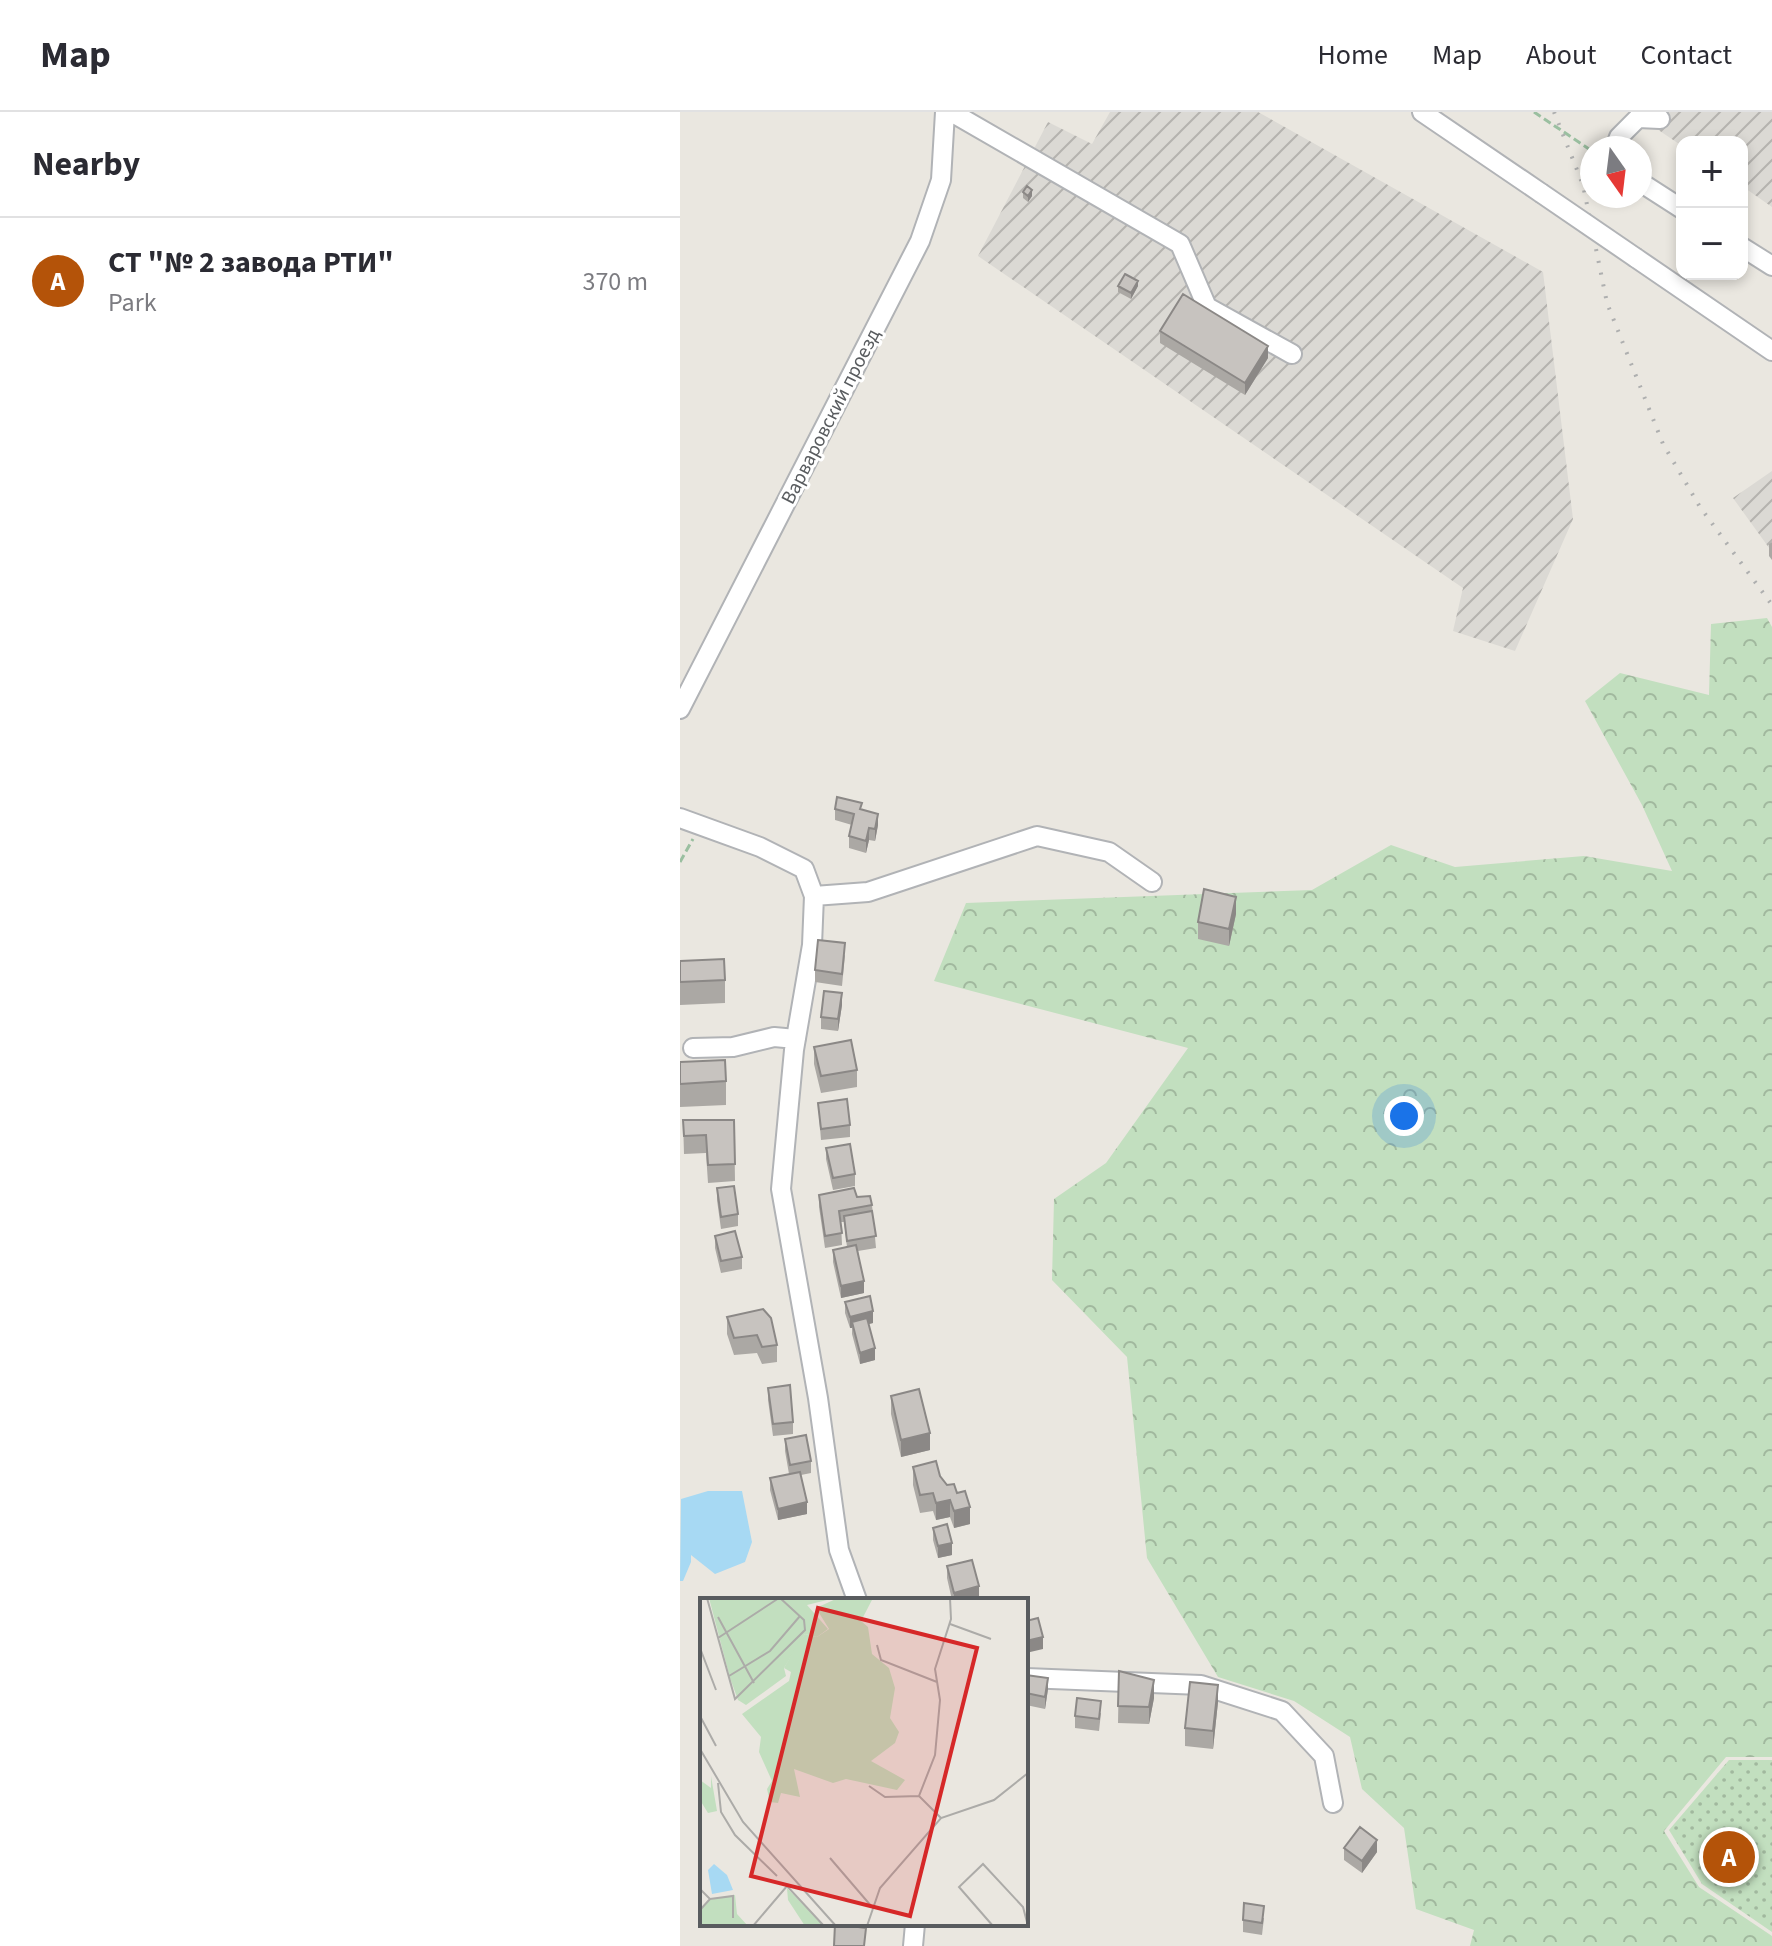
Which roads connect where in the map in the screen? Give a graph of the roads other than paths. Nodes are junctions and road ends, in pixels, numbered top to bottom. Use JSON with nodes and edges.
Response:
{"nodes":[{"id":1,"x":948,"y":112,"type":"edge"},
{"id":2,"x":1422,"y":112,"type":"edge"},
{"id":3,"x":1660,"y":119,"type":"dead end"},
{"id":4,"x":1620,"y":136,"type":"edge"},
{"id":5,"x":1652,"y":190,"type":"edge"},
{"id":6,"x":1680,"y":208,"type":"edge"},
{"id":7,"x":1748,"y":251,"type":"edge"},
{"id":8,"x":1772,"y":266,"type":"edge"},
{"id":9,"x":1772,"y":351,"type":"edge"},
{"id":10,"x":1292,"y":354,"type":"dead end"},
{"id":11,"x":680,"y":709,"type":"edge"},
{"id":12,"x":680,"y":818,"type":"edge"},
{"id":13,"x":1152,"y":882,"type":"dead end"},
{"id":14,"x":814,"y":896,"type":"junction"},
{"id":15,"x":796,"y":1039,"type":"junction"},
{"id":16,"x":693,"y":1048,"type":"dead end"},
{"id":17,"x":856,"y":1598,"type":"edge"},
{"id":18,"x":1028,"y":1678,"type":"edge"},
{"id":19,"x":1333,"y":1803,"type":"dead end"},
{"id":20,"x":915,"y":1926,"type":"edge"},
{"id":21,"x":913,"y":1946,"type":"edge"}],
"edges":[{"from":1,"to":10,"type":"street"},
{"from":1,"to":11,"type":"street","name":"Варваровский проезд"},
{"from":2,"to":9,"type":"street","bridge":true},
{"from":3,"to":4,"type":"street"},
{"from":5,"to":6,"type":"street"},
{"from":7,"to":8,"type":"street"},
{"from":12,"to":14,"type":"street"},
{"from":13,"to":14,"type":"street"},
{"from":14,"to":15,"type":"street"},
{"from":15,"to":16,"type":"street"},
{"from":15,"to":17,"type":"street"},
{"from":18,"to":19,"type":"street"},
{"from":20,"to":21,"type":"street"}]}
